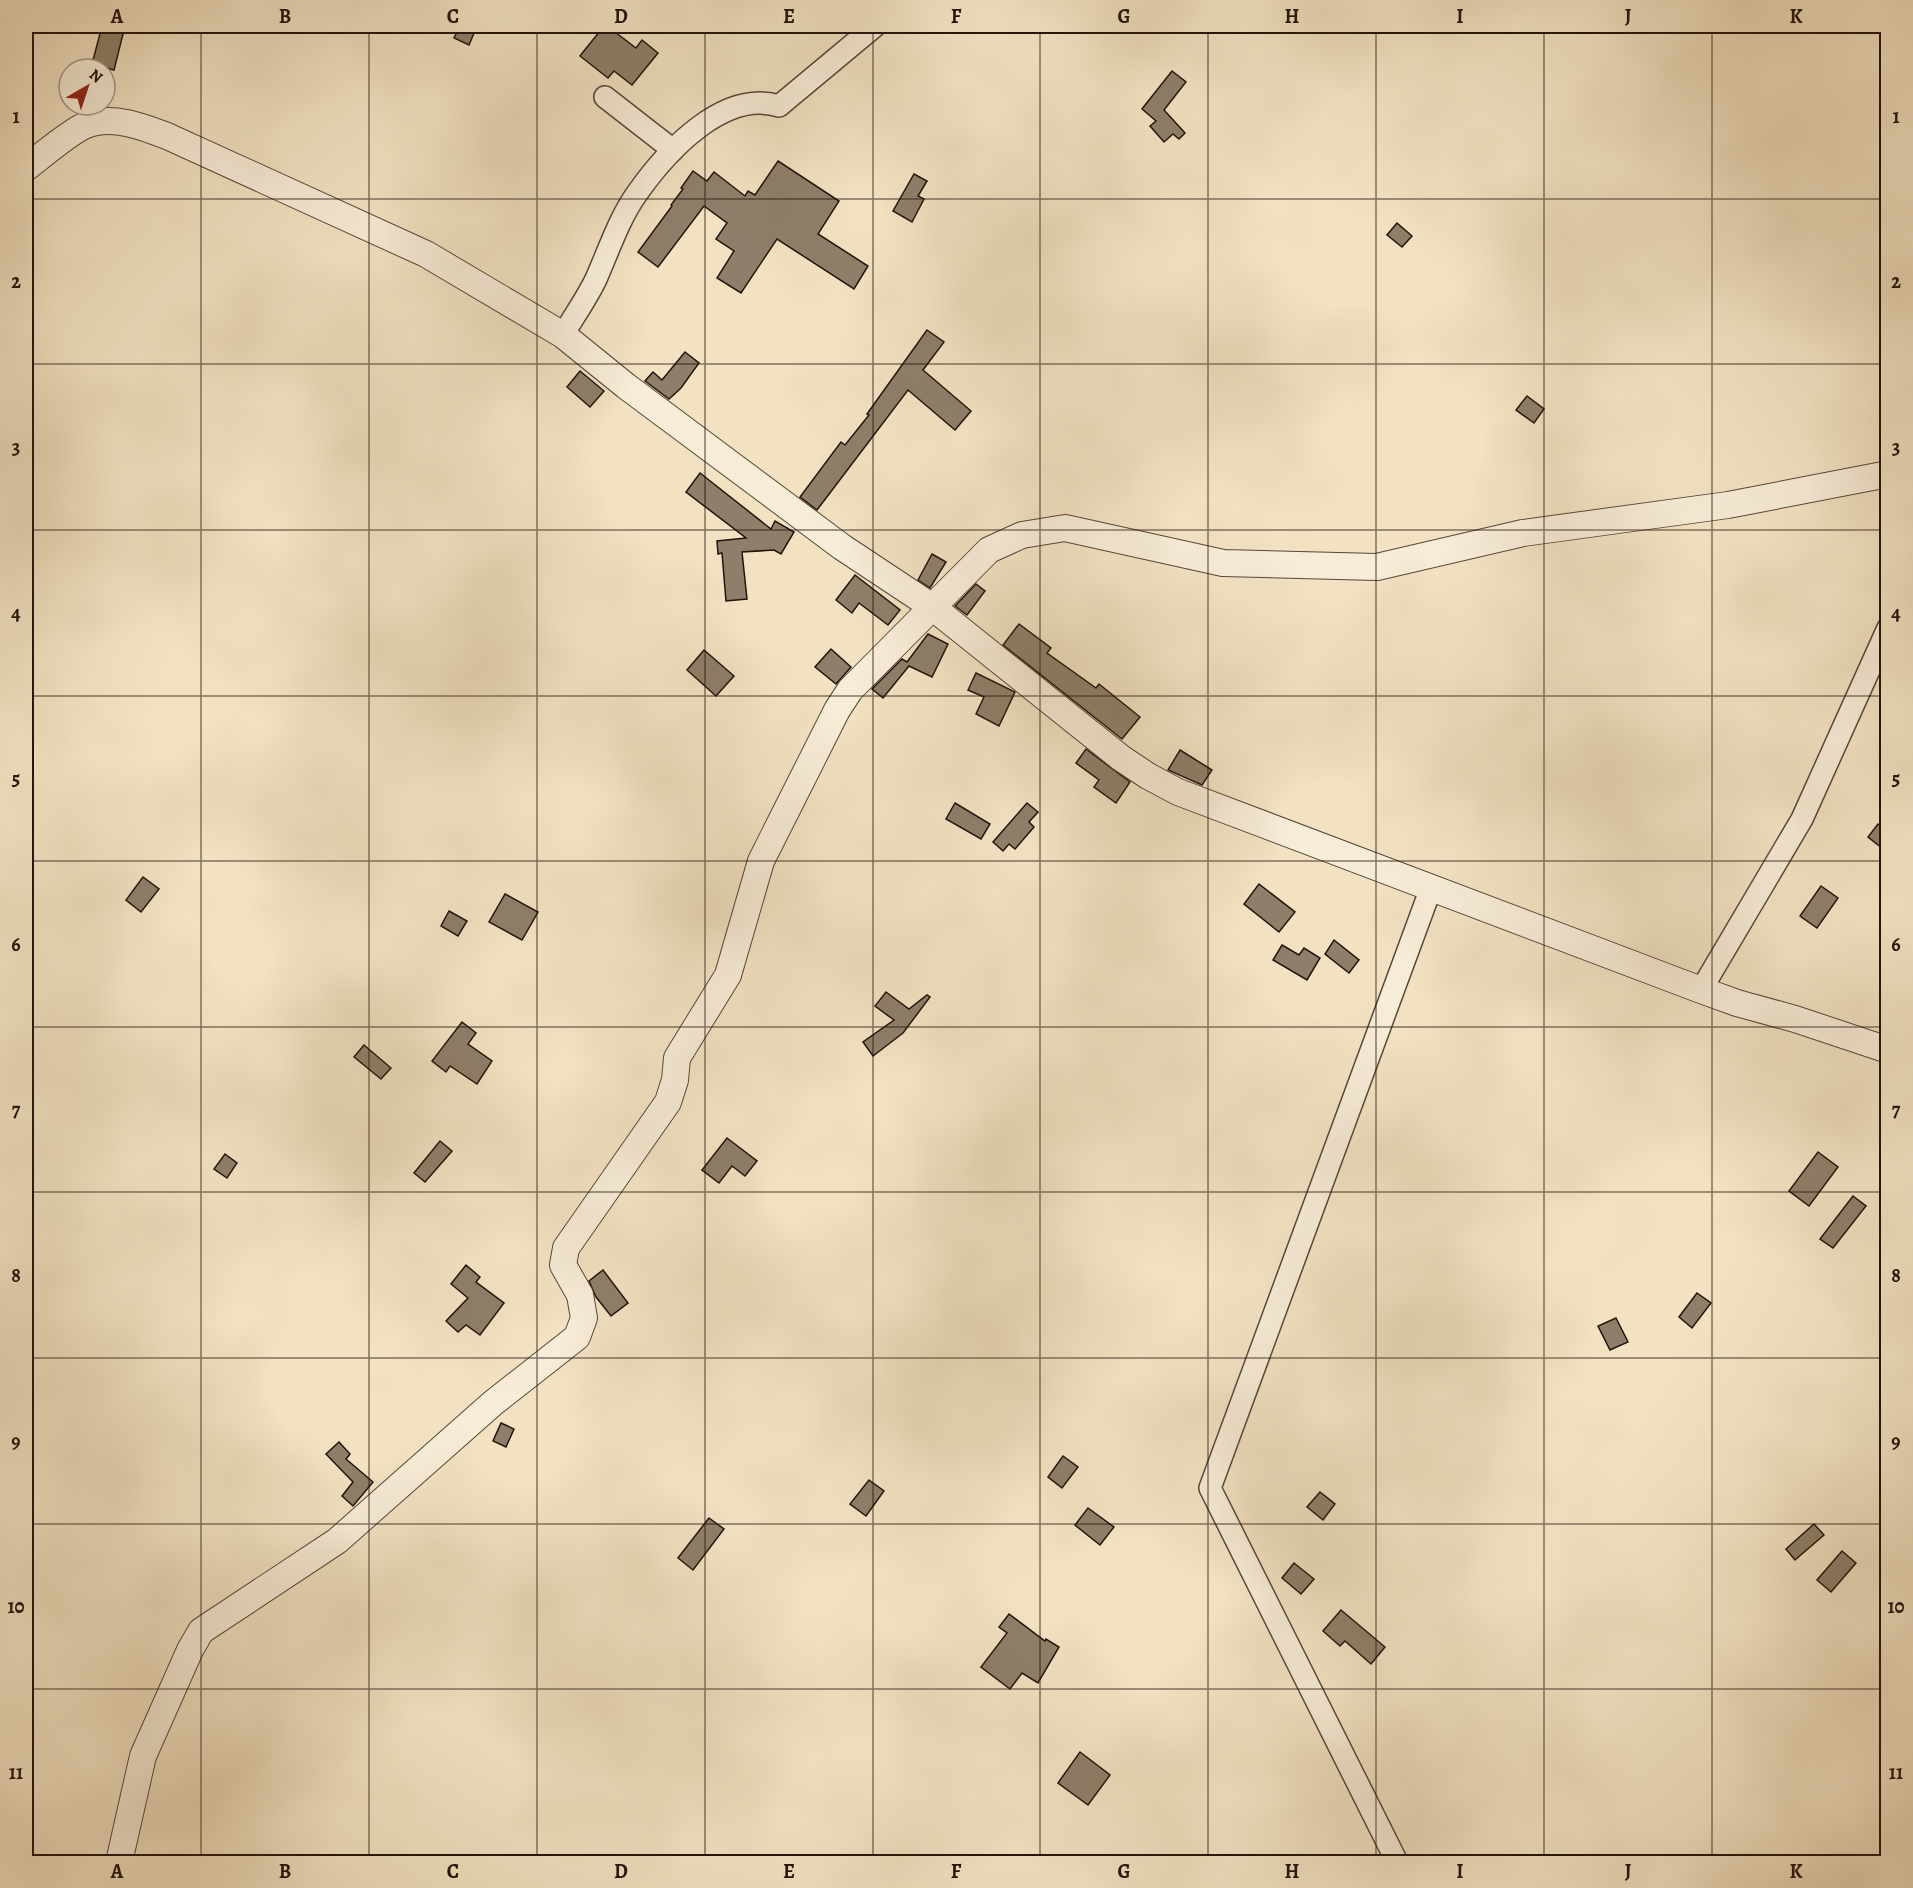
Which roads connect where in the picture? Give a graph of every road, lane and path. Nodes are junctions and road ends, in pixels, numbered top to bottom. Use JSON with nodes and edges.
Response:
{"nodes":[{"id":1,"x":875,"y":26,"type":"edge"},
{"id":2,"x":605,"y":97,"type":"dead end"},
{"id":3,"x":673,"y":150,"type":"junction"},
{"id":4,"x":26,"y":168,"type":"edge"},
{"id":5,"x":563,"y":335,"type":"junction"},
{"id":6,"x":1887,"y":474,"type":"edge"},
{"id":7,"x":931,"y":606,"type":"junction"},
{"id":8,"x":1887,"y":628,"type":"edge"},
{"id":9,"x":1431,"y":888,"type":"junction"},
{"id":10,"x":1701,"y":990,"type":"junction"},
{"id":11,"x":1887,"y":1050,"type":"edge"},
{"id":12,"x":119,"y":1863,"type":"edge"},
{"id":13,"x":1397,"y":1863,"type":"edge"}],
"edges":[{"from":1,"to":3,"type":"street"},
{"from":2,"to":3,"type":"street"},
{"from":3,"to":5,"type":"street"},
{"from":4,"to":5,"type":"street"},
{"from":5,"to":7,"type":"street"},
{"from":6,"to":7,"type":"street"},
{"from":7,"to":9,"type":"street"},
{"from":7,"to":12,"type":"street"},
{"from":8,"to":10,"type":"street"},
{"from":9,"to":10,"type":"street"},
{"from":9,"to":13,"type":"street"},
{"from":10,"to":11,"type":"street"}]}
